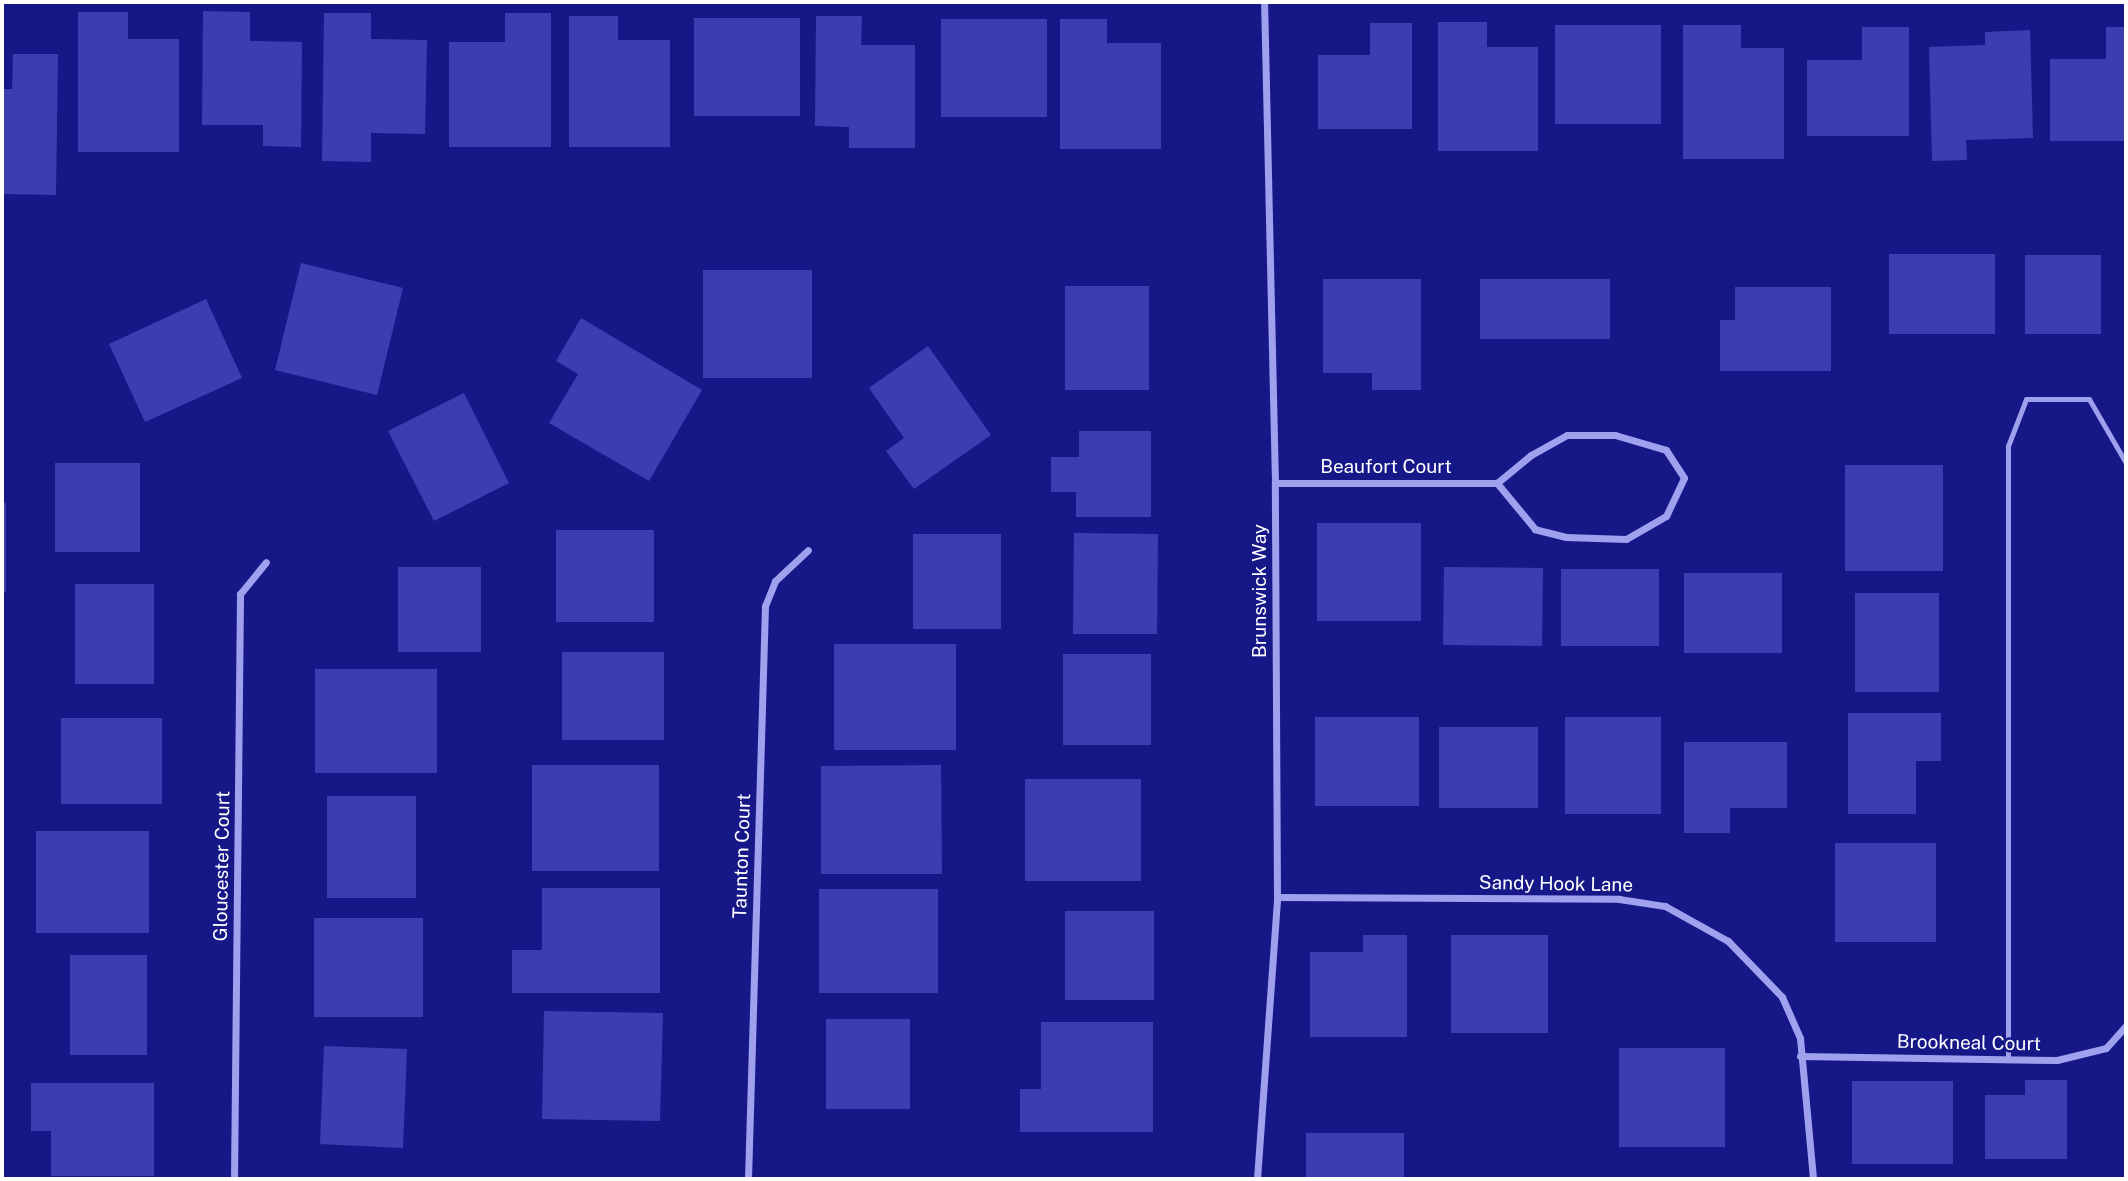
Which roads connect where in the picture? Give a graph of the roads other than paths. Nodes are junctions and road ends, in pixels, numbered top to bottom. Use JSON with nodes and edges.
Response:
{"nodes":[{"id":1,"x":1265,"y":2,"type":"edge"},
{"id":2,"x":2126,"y":463,"type":"edge"},
{"id":3,"x":1275,"y":483,"type":"junction"},
{"id":4,"x":1497,"y":483,"type":"junction"},
{"id":5,"x":808,"y":550,"type":"dead end"},
{"id":6,"x":266,"y":562,"type":"dead end"},
{"id":7,"x":1276,"y":897,"type":"junction"},
{"id":8,"x":2126,"y":1026,"type":"edge"},
{"id":9,"x":1800,"y":1056,"type":"junction"},
{"id":10,"x":2008,"y":1060,"type":"junction"},
{"id":11,"x":234,"y":1179,"type":"edge"},
{"id":12,"x":748,"y":1179,"type":"edge"},
{"id":13,"x":1257,"y":1179,"type":"edge"},
{"id":14,"x":1813,"y":1179,"type":"edge"}],
"edges":[{"from":1,"to":3,"type":"street","name":"Brunswick Way"},
{"from":2,"to":10,"type":"lane"},
{"from":3,"to":4,"type":"street","name":"Beaufort Court"},
{"from":3,"to":7,"type":"street","name":"Brunswick Way"},
{"from":4,"to":4,"type":"street"},
{"from":5,"to":12,"type":"street","name":"Taunton Court"},
{"from":6,"to":11,"type":"street","name":"Gloucester Court"},
{"from":7,"to":9,"type":"street","name":"Sandy Hook Lane"},
{"from":7,"to":13,"type":"street","name":"Brunswick Way"},
{"from":8,"to":10,"type":"street","name":"Brookneal Court"},
{"from":9,"to":10,"type":"street","name":"Brookneal Court"},
{"from":9,"to":14,"type":"street","name":"Sandy Hook Lane"}]}
